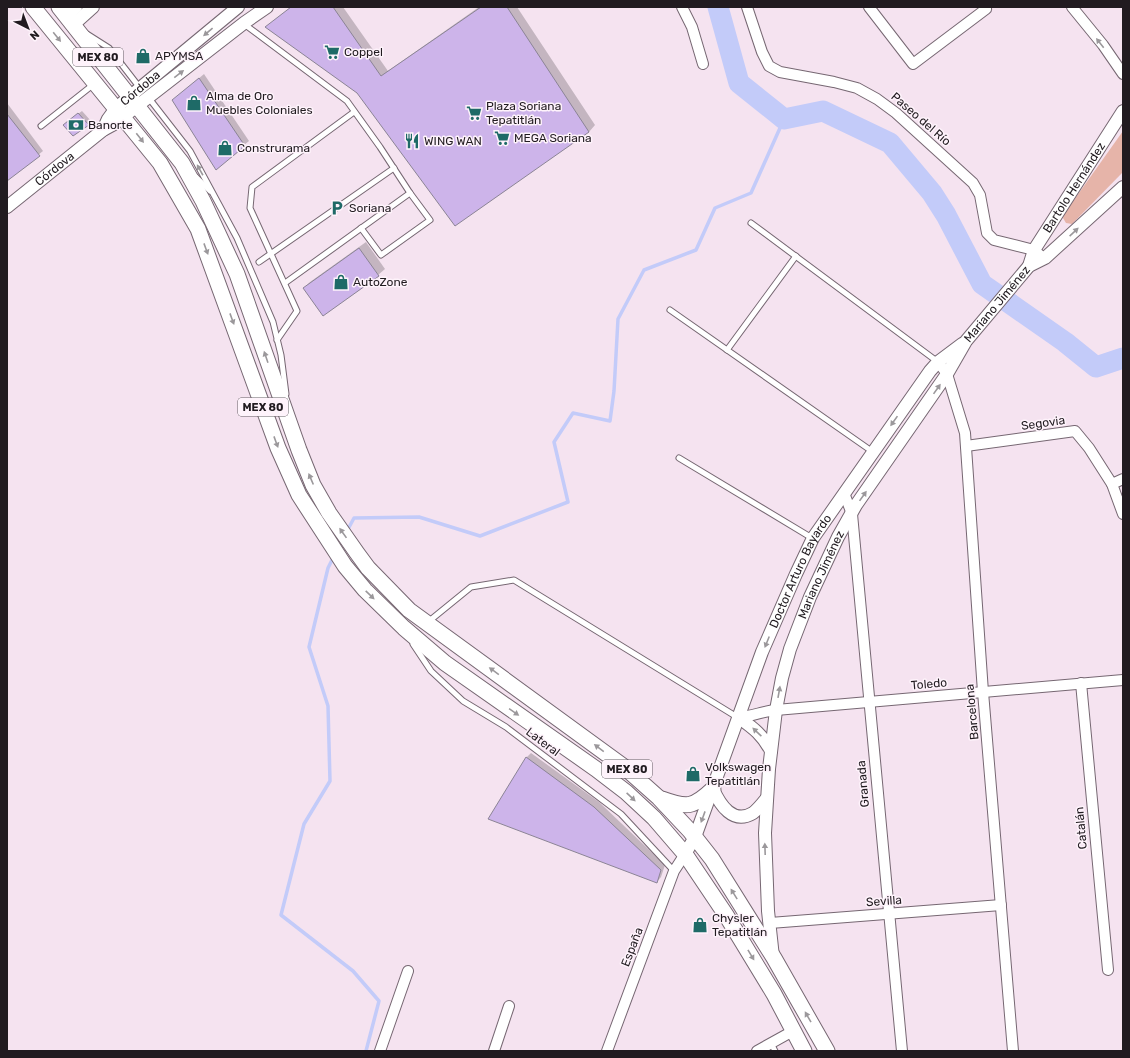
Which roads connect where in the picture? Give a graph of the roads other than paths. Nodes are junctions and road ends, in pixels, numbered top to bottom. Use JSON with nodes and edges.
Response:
{"nodes":[{"id":1,"x":33,"y":7,"type":"edge"},
{"id":2,"x":93,"y":7,"type":"edge"},
{"id":3,"x":268,"y":7,"type":"edge"},
{"id":4,"x":682,"y":7,"type":"edge"},
{"id":5,"x":747,"y":7,"type":"edge"},
{"id":6,"x":870,"y":7,"type":"edge"},
{"id":7,"x":985,"y":7,"type":"edge"},
{"id":8,"x":1072,"y":7,"type":"edge"},
{"id":9,"x":234,"y":8,"type":"edge"},
{"id":10,"x":68,"y":14,"type":"edge"},
{"id":11,"x":244,"y":23,"type":"junction"},
{"id":12,"x":703,"y":64,"type":"dead end"},
{"id":13,"x":1123,"y":74,"type":"edge"},
{"id":14,"x":95,"y":84,"type":"junction"},
{"id":15,"x":139,"y":97,"type":"junction"},
{"id":16,"x":1123,"y":111,"type":"edge"},
{"id":17,"x":354,"y":112,"type":"junction"},
{"id":18,"x":120,"y":113,"type":"junction"},
{"id":19,"x":41,"y":126,"type":"dead end"},
{"id":20,"x":182,"y":163,"type":"junction"},
{"id":21,"x":394,"y":168,"type":"junction"},
{"id":22,"x":1123,"y":187,"type":"edge"},
{"id":23,"x":410,"y":193,"type":"junction"},
{"id":24,"x":215,"y":196,"type":"junction"},
{"id":25,"x":7,"y":207,"type":"edge"},
{"id":26,"x":751,"y":223,"type":"dead end"},
{"id":27,"x":361,"y":228,"type":"junction"},
{"id":28,"x":1034,"y":250,"type":"junction"},
{"id":29,"x":272,"y":253,"type":"junction"},
{"id":30,"x":796,"y":256,"type":"junction"},
{"id":31,"x":1045,"y":258,"type":"junction"},
{"id":32,"x":259,"y":262,"type":"dead end"},
{"id":33,"x":1026,"y":269,"type":"junction"},
{"id":34,"x":285,"y":283,"type":"junction"},
{"id":35,"x":670,"y":310,"type":"dead end"},
{"id":36,"x":278,"y":340,"type":"junction"},
{"id":37,"x":966,"y":341,"type":"junction"},
{"id":38,"x":727,"y":350,"type":"junction"},
{"id":39,"x":938,"y":362,"type":"junction"},
{"id":40,"x":948,"y":374,"type":"junction"},
{"id":41,"x":289,"y":423,"type":"junction"},
{"id":42,"x":966,"y":446,"type":"junction"},
{"id":43,"x":873,"y":452,"type":"junction"},
{"id":44,"x":679,"y":458,"type":"dead end"},
{"id":45,"x":1123,"y":479,"type":"edge"},
{"id":46,"x":1112,"y":484,"type":"junction"},
{"id":47,"x":844,"y":492,"type":"junction"},
{"id":48,"x":852,"y":514,"type":"junction"},
{"id":49,"x":1123,"y":514,"type":"edge"},
{"id":50,"x":813,"y":538,"type":"junction"},
{"id":51,"x":427,"y":623,"type":"junction"},
{"id":52,"x":404,"y":628,"type":"junction"},
{"id":53,"x":1123,"y":680,"type":"edge"},
{"id":54,"x":1081,"y":683,"type":"junction"},
{"id":55,"x":984,"y":692,"type":"junction"},
{"id":56,"x":868,"y":702,"type":"junction"},
{"id":57,"x":776,"y":710,"type":"junction"},
{"id":58,"x":738,"y":717,"type":"junction"},
{"id":59,"x":770,"y":751,"type":"junction"},
{"id":60,"x":712,"y":789,"type":"junction"},
{"id":61,"x":660,"y":798,"type":"junction"},
{"id":62,"x":766,"y":799,"type":"junction"},
{"id":63,"x":695,"y":837,"type":"junction"},
{"id":64,"x":685,"y":854,"type":"junction"},
{"id":65,"x":674,"y":871,"type":"junction"},
{"id":66,"x":1001,"y":904,"type":"junction"},
{"id":67,"x":888,"y":914,"type":"junction"},
{"id":68,"x":770,"y":923,"type":"junction"},
{"id":69,"x":774,"y":958,"type":"junction"},
{"id":70,"x":1108,"y":970,"type":"dead end"},
{"id":71,"x":408,"y":971,"type":"dead end"},
{"id":72,"x":509,"y":1006,"type":"dead end"},
{"id":73,"x":793,"y":1031,"type":"junction"},
{"id":74,"x":773,"y":1047,"type":"edge"},
{"id":75,"x":380,"y":1051,"type":"edge"},
{"id":76,"x":494,"y":1051,"type":"edge"},
{"id":77,"x":607,"y":1051,"type":"edge"},
{"id":78,"x":757,"y":1051,"type":"edge"},
{"id":79,"x":804,"y":1051,"type":"edge"},
{"id":80,"x":827,"y":1051,"type":"edge"},
{"id":81,"x":902,"y":1051,"type":"edge"},
{"id":82,"x":1013,"y":1051,"type":"edge"}],
"edges":[{"from":1,"to":14,"type":"main road","number":"MEX 80","one_way":true},
{"from":2,"to":10,"type":"street"},
{"from":3,"to":11,"type":"street","name":"Córdoba"},
{"from":4,"to":12,"type":"street"},
{"from":5,"to":28,"type":"street","name":"Paseo del Río"},
{"from":6,"to":7,"type":"street"},
{"from":13,"to":8,"type":"street","one_way":true},
{"from":9,"to":11,"type":"street"},
{"from":9,"to":15,"type":"street","name":"Córdoba","one_way":true},
{"from":10,"to":15,"type":"main road","number":"MEX 80"},
{"from":15,"to":11,"type":"street","name":"Córdoba","one_way":true},
{"from":11,"to":17,"type":"lane"},
{"from":14,"to":18,"type":"main road","number":"MEX 80"},
{"from":14,"to":19,"type":"lane"},
{"from":15,"to":18,"type":"street","name":"Córdoba"},
{"from":15,"to":20,"type":"main road","number":"MEX 80"},
{"from":24,"to":15,"type":"lane","one_way":true},
{"from":16,"to":28,"type":"street","name":"Bartolo Hernández"},
{"from":17,"to":21,"type":"lane"},
{"from":17,"to":29,"type":"lane"},
{"from":18,"to":25,"type":"street","name":"Córdova"},
{"from":18,"to":52,"type":"main road","number":"MEX 80","one_way":true},
{"from":20,"to":24,"type":"lane"},
{"from":41,"to":20,"type":"main road","number":"MEX 80","one_way":true},
{"from":21,"to":23,"type":"lane"},
{"from":21,"to":29,"type":"lane"},
{"from":31,"to":22,"type":"street","name":"Mariano Jiménez","one_way":true},
{"from":23,"to":27,"type":"lane"},
{"from":23,"to":27,"type":"lane"},
{"from":24,"to":36,"type":"lane"},
{"from":26,"to":30,"type":"lane"},
{"from":27,"to":34,"type":"lane"},
{"from":28,"to":31,"type":"street","name":"Paseo del Río"},
{"from":28,"to":33,"type":"street","name":"Bartolo Hernández"},
{"from":29,"to":32,"type":"lane"},
{"from":29,"to":34,"type":"lane"},
{"from":30,"to":38,"type":"lane"},
{"from":30,"to":39,"type":"lane"},
{"from":31,"to":33,"type":"street","name":"Mariano Jiménez"},
{"from":33,"to":37,"type":"street","name":"Mariano Jiménez"},
{"from":34,"to":36,"type":"lane"},
{"from":35,"to":38,"type":"lane"},
{"from":36,"to":41,"type":"lane"},
{"from":37,"to":39,"type":"street","name":"Doctor Arturo Bayardo"},
{"from":37,"to":40,"type":"street","name":"Mariano Jiménez"},
{"from":38,"to":43,"type":"lane"},
{"from":39,"to":40,"type":"street"},
{"from":39,"to":43,"type":"street","name":"Doctor Arturo Bayardo","one_way":true},
{"from":40,"to":42,"type":"street","name":"Barcelona"},
{"from":48,"to":40,"type":"street","name":"Mariano Jiménez","one_way":true},
{"from":51,"to":41,"type":"main road","number":"MEX 80","one_way":true},
{"from":42,"to":46,"type":"street","name":"Segovia"},
{"from":42,"to":55,"type":"street","name":"Barcelona"},
{"from":43,"to":47,"type":"street","name":"Doctor Arturo Bayardo"},
{"from":44,"to":50,"type":"lane"},
{"from":45,"to":46,"type":"street"},
{"from":46,"to":49,"type":"street","name":"Segovia"},
{"from":47,"to":48,"type":"street","name":"Granada"},
{"from":47,"to":50,"type":"street","name":"Doctor Arturo Bayardo"},
{"from":48,"to":56,"type":"street","name":"Granada"},
{"from":57,"to":48,"type":"street","name":"Mariano Jiménez","one_way":true},
{"from":50,"to":58,"type":"street","name":"Doctor Arturo Bayardo","one_way":true},
{"from":51,"to":58,"type":"lane"},
{"from":61,"to":51,"type":"main road","number":"MEX 80","one_way":true},
{"from":52,"to":64,"type":"main road","number":"MEX 80","one_way":true},
{"from":52,"to":65,"type":"lane","name":"Lateral"},
{"from":53,"to":54,"type":"street","name":"Toledo"},
{"from":54,"to":55,"type":"street","name":"Toledo"},
{"from":54,"to":70,"type":"street","name":"Catalán"},
{"from":55,"to":56,"type":"street","name":"Toledo"},
{"from":55,"to":66,"type":"street","name":"Barcelona"},
{"from":56,"to":57,"type":"street","name":"Toledo"},
{"from":56,"to":67,"type":"street","name":"Granada"},
{"from":57,"to":58,"type":"street","name":"Toledo"},
{"from":57,"to":59,"type":"street","name":"Mariano Jiménez"},
{"from":59,"to":58,"type":"street","one_way":true},
{"from":58,"to":60,"type":"street","name":"Doctor Arturo Bayardo"},
{"from":59,"to":62,"type":"street","name":"Mariano Jiménez"},
{"from":60,"to":61,"type":"main road"},
{"from":60,"to":62,"type":"street"},
{"from":60,"to":63,"type":"street","name":"Doctor Arturo Bayardo","one_way":true},
{"from":61,"to":63,"type":"main road","number":"MEX 80"},
{"from":68,"to":62,"type":"street","name":"Mariano Jiménez","one_way":true},
{"from":63,"to":64,"type":"street","name":"Doctor Arturo Bayardo"},
{"from":69,"to":63,"type":"main road","number":"MEX 80","one_way":true},
{"from":64,"to":65,"type":"street","name":"España"},
{"from":64,"to":73,"type":"main road","number":"MEX 80","one_way":true},
{"from":65,"to":77,"type":"street","name":"España"},
{"from":66,"to":67,"type":"street","name":"Sevilla"},
{"from":66,"to":82,"type":"street","name":"Barcelona"},
{"from":67,"to":68,"type":"street","name":"Sevilla"},
{"from":67,"to":81,"type":"street","name":"Granada"},
{"from":68,"to":69,"type":"street","name":"Mariano Jiménez"},
{"from":80,"to":69,"type":"main road","number":"MEX 80","one_way":true},
{"from":71,"to":75,"type":"street"},
{"from":72,"to":76,"type":"street"},
{"from":73,"to":74,"type":"street"},
{"from":73,"to":79,"type":"main road","number":"MEX 80"},
{"from":74,"to":78,"type":"street"}]}
